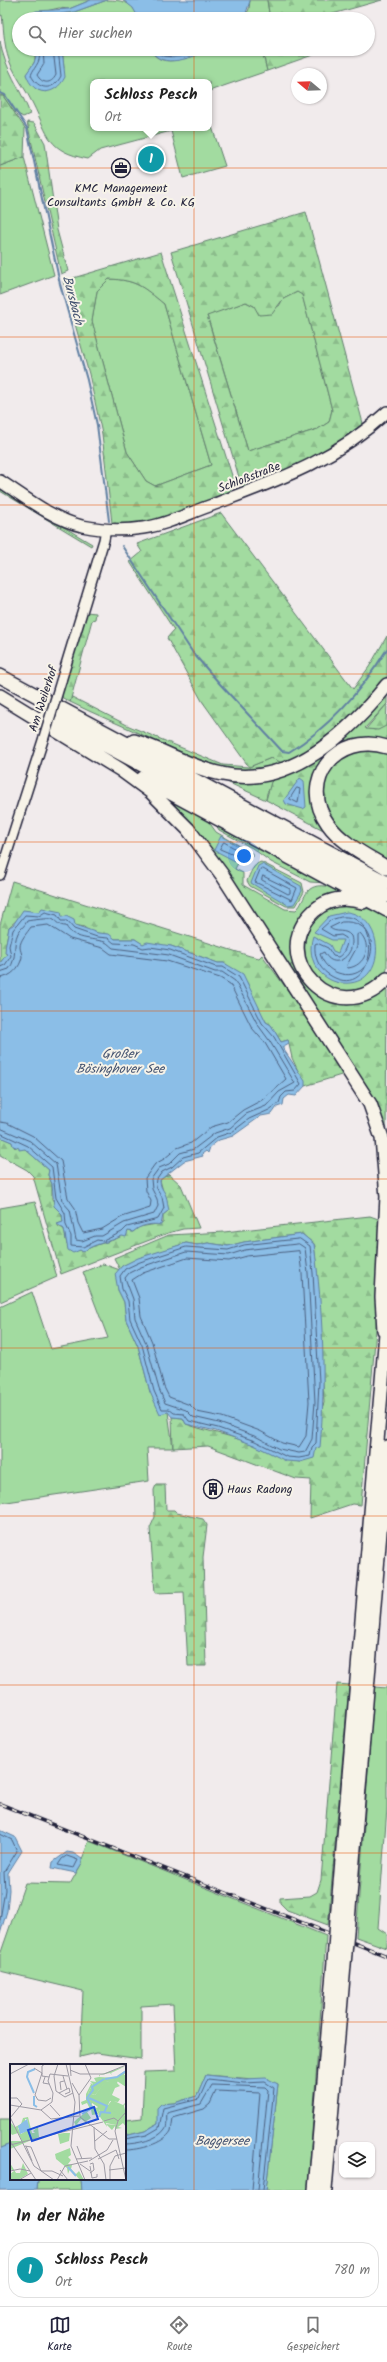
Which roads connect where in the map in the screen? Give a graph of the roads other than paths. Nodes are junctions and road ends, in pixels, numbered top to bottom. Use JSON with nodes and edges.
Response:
{"nodes":[{"id":1,"x":387,"y":412,"type":"edge"},
{"id":2,"x":0,"y":481,"type":"edge"},
{"id":3,"x":106,"y":529,"type":"junction"},
{"id":4,"x":0,"y":676,"type":"edge"},
{"id":5,"x":387,"y":684,"type":"edge"},
{"id":6,"x":0,"y":689,"type":"edge"},
{"id":7,"x":0,"y":696,"type":"edge"},
{"id":8,"x":108,"y":733,"type":"junction"},
{"id":9,"x":387,"y":747,"type":"edge"},
{"id":10,"x":98,"y":754,"type":"junction"},
{"id":11,"x":275,"y":823,"type":"junction"},
{"id":12,"x":387,"y":869,"type":"edge"},
{"id":13,"x":0,"y":876,"type":"edge"},
{"id":14,"x":387,"y":883,"type":"edge"},
{"id":15,"x":387,"y":896,"type":"edge"},
{"id":16,"x":386,"y":910,"type":"edge"},
{"id":17,"x":387,"y":979,"type":"edge"},
{"id":18,"x":387,"y":1197,"type":"edge"},
{"id":19,"x":387,"y":1321,"type":"edge"},
{"id":20,"x":384,"y":1351,"type":"junction"},
{"id":21,"x":387,"y":1447,"type":"edge"},
{"id":22,"x":342,"y":1920,"type":"junction"},
{"id":23,"x":340,"y":1951,"type":"junction"},
{"id":24,"x":315,"y":2190,"type":"edge"},
{"id":25,"x":325,"y":2190,"type":"edge"}],
"edges":[{"from":1,"to":3,"type":"main road","name":"Schloßstraße"},
{"from":2,"to":3,"type":"main road","name":"Schloßstraße"},
{"from":3,"to":13,"type":"street","name":"Am Weilerhof","bridge":true},
{"from":4,"to":8,"type":"highway"},
{"from":5,"to":8,"type":"highway"},
{"from":6,"to":15,"type":"highway"},
{"from":7,"to":10,"type":"highway"},
{"from":8,"to":11,"type":"highway"},
{"from":9,"to":12,"type":"highway"},
{"from":10,"to":16,"type":"highway"},
{"from":10,"to":18,"type":"highway"},
{"from":11,"to":12,"type":"highway"},
{"from":11,"to":14,"type":"highway"},
{"from":16,"to":17,"type":"highway"},
{"from":18,"to":20,"type":"highway"},
{"from":19,"to":20,"type":"highway"},
{"from":20,"to":22,"type":"highway"},
{"from":21,"to":22,"type":"highway"},
{"from":22,"to":23,"type":"highway","bridge":true},
{"from":23,"to":24,"type":"highway"},
{"from":23,"to":25,"type":"highway"}]}
